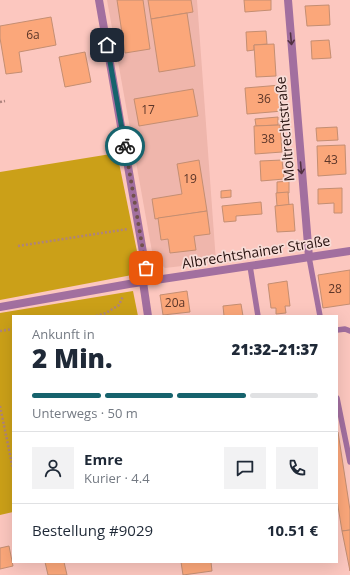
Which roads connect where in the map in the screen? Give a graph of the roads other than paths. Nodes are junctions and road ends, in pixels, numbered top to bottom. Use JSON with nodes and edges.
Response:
{"nodes":[{"id":1,"x":99,"y":0,"type":"edge"},
{"id":2,"x":288,"y":0,"type":"edge"},
{"id":3,"x":350,"y":251,"type":"edge"},
{"id":4,"x":308,"y":257,"type":"junction"},
{"id":5,"x":250,"y":266,"type":"junction"},
{"id":6,"x":146,"y":282,"type":"junction"},
{"id":7,"x":0,"y":307,"type":"edge"},
{"id":8,"x":148,"y":315,"type":"edge"},
{"id":9,"x":258,"y":315,"type":"edge"},
{"id":10,"x":320,"y":315,"type":"edge"},
{"id":11,"x":338,"y":330,"type":"edge"},
{"id":12,"x":350,"y":331,"type":"edge"},
{"id":13,"x":338,"y":403,"type":"edge"},
{"id":14,"x":350,"y":462,"type":"edge"}],
"edges":[{"from":1,"to":6,"type":"street"},
{"from":2,"to":4,"type":"street","name":"Moltrechtstraße","one_way":true},
{"from":3,"to":4,"type":"street","name":"Albrechtshainer Straße"},
{"from":4,"to":5,"type":"street","name":"Albrechtshainer Straße"},
{"from":4,"to":10,"type":"lane"},
{"from":5,"to":6,"type":"street","name":"Albrechtshainer Straße"},
{"from":5,"to":9,"type":"lane"},
{"from":6,"to":7,"type":"street","name":"Albrechtshainer Straße"},
{"from":6,"to":8,"type":"street"},
{"from":11,"to":12,"type":"lane"},
{"from":13,"to":14,"type":"lane"}]}
